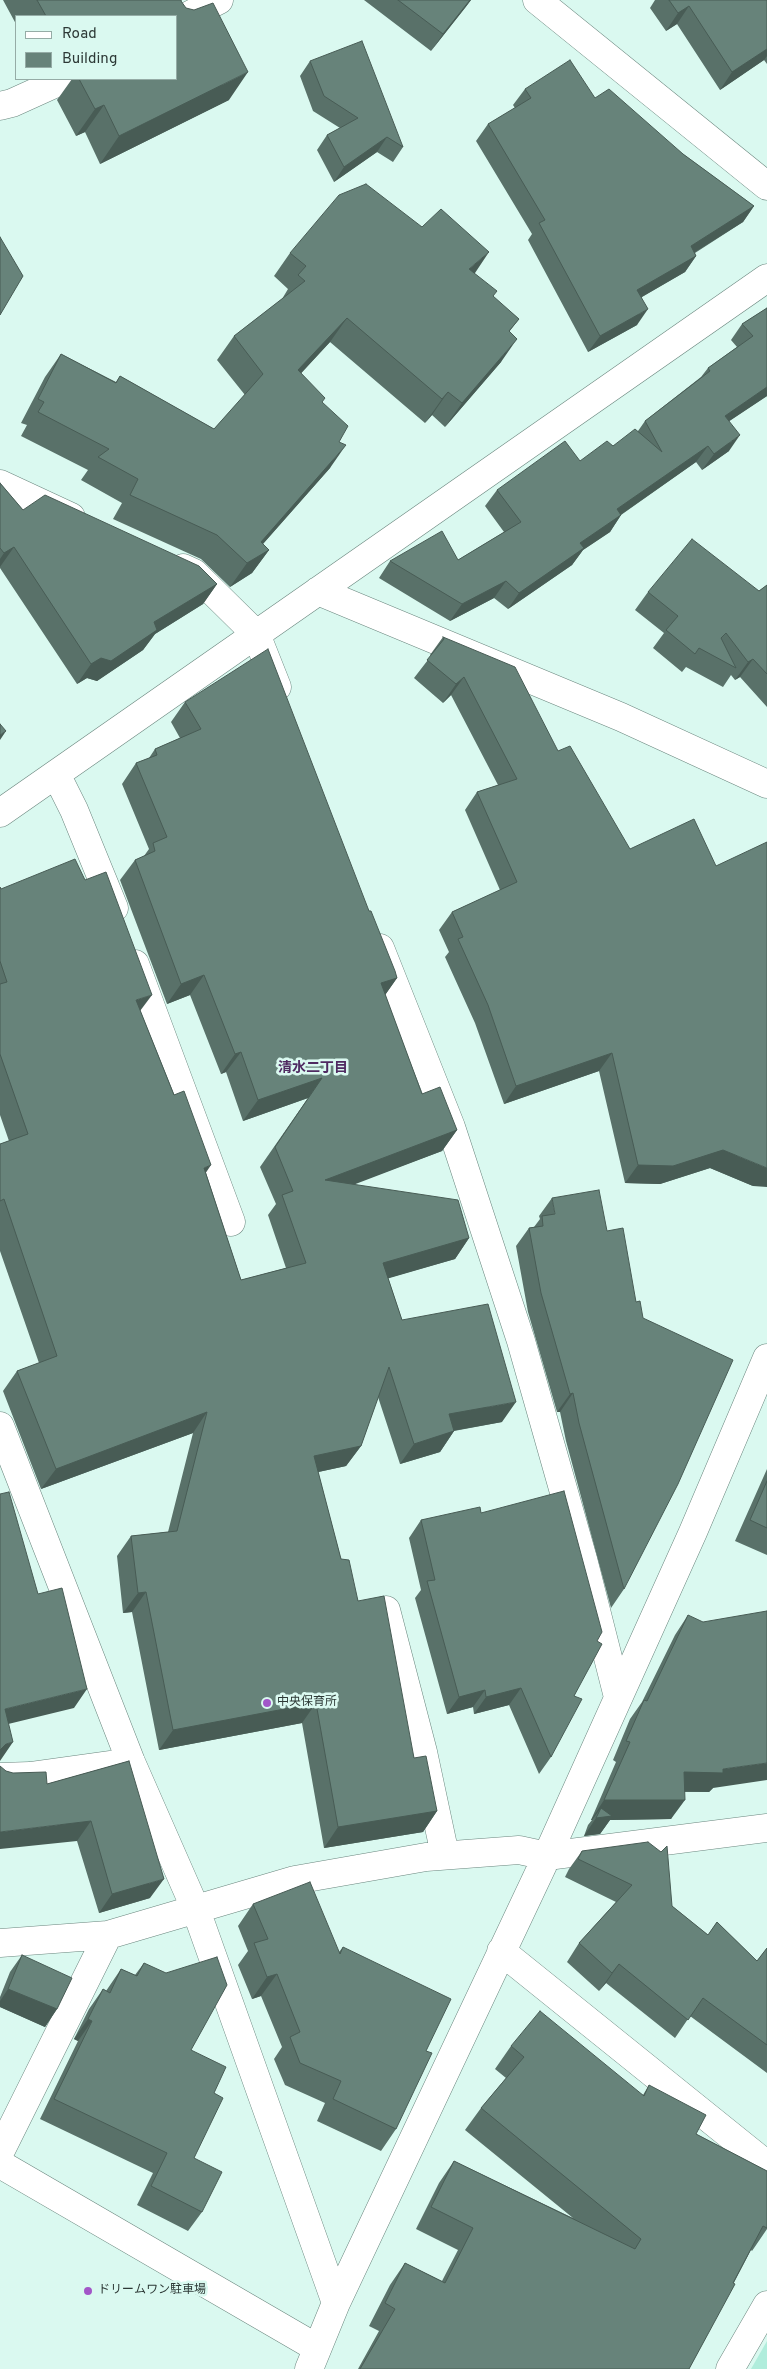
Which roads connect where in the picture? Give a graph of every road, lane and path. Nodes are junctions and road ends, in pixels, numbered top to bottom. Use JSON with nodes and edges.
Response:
{"nodes":[{"id":1,"x":219,"y":0,"type":"edge"},
{"id":2,"x":537,"y":0,"type":"edge"},
{"id":3,"x":178,"y":21,"type":"edge"},
{"id":4,"x":63,"y":80,"type":"edge"},
{"id":5,"x":0,"y":106,"type":"edge"},
{"id":6,"x":767,"y":186,"type":"edge"},
{"id":7,"x":767,"y":278,"type":"edge"},
{"id":8,"x":0,"y":484,"type":"edge"},
{"id":9,"x":97,"y":529,"type":"edge"},
{"id":10,"x":159,"y":557,"type":"edge"},
{"id":11,"x":318,"y":590,"type":"junction"},
{"id":12,"x":256,"y":634,"type":"junction"},
{"id":13,"x":286,"y":709,"type":"edge"},
{"id":14,"x":56,"y":774,"type":"junction"},
{"id":15,"x":767,"y":784,"type":"edge"},
{"id":16,"x":0,"y":813,"type":"edge"},
{"id":17,"x":370,"y":922,"type":"edge"},
{"id":18,"x":231,"y":1222,"type":"dead end"},
{"id":19,"x":767,"y":1358,"type":"edge"},
{"id":20,"x":0,"y":1426,"type":"edge"},
{"id":21,"x":386,"y":1610,"type":"edge"},
{"id":22,"x":618,"y":1696,"type":"junction"},
{"id":23,"x":131,"y":1762,"type":"junction"},
{"id":24,"x":0,"y":1777,"type":"edge"},
{"id":25,"x":767,"y":1828,"type":"edge"},
{"id":26,"x":445,"y":1856,"type":"junction"},
{"id":27,"x":547,"y":1856,"type":"junction"},
{"id":28,"x":196,"y":1910,"type":"junction"},
{"id":29,"x":108,"y":1935,"type":"junction"},
{"id":30,"x":0,"y":1942,"type":"edge"},
{"id":31,"x":501,"y":1951,"type":"junction"},
{"id":32,"x":0,"y":2152,"type":"edge"},
{"id":33,"x":0,"y":2164,"type":"edge"},
{"id":34,"x":767,"y":2165,"type":"edge"},
{"id":35,"x":336,"y":2302,"type":"junction"},
{"id":36,"x":767,"y":2305,"type":"edge"},
{"id":37,"x":313,"y":2358,"type":"edge"},
{"id":38,"x":730,"y":2369,"type":"edge"}],
"edges":[{"from":1,"to":3,"type":"street"},
{"from":2,"to":6,"type":"street"},
{"from":4,"to":5,"type":"street"},
{"from":7,"to":11,"type":"street"},
{"from":8,"to":9,"type":"street"},
{"from":10,"to":12,"type":"street"},
{"from":11,"to":12,"type":"street"},
{"from":11,"to":15,"type":"street"},
{"from":12,"to":13,"type":"street"},
{"from":12,"to":14,"type":"street"},
{"from":14,"to":16,"type":"street"},
{"from":14,"to":18,"type":"street"},
{"from":17,"to":22,"type":"street"},
{"from":19,"to":22,"type":"street"},
{"from":20,"to":23,"type":"street"},
{"from":21,"to":26,"type":"street"},
{"from":22,"to":27,"type":"street"},
{"from":23,"to":24,"type":"street"},
{"from":23,"to":28,"type":"street"},
{"from":25,"to":27,"type":"street"},
{"from":26,"to":27,"type":"street"},
{"from":26,"to":28,"type":"street"},
{"from":27,"to":31,"type":"street"},
{"from":28,"to":29,"type":"street"},
{"from":28,"to":35,"type":"street"},
{"from":29,"to":30,"type":"street"},
{"from":29,"to":32,"type":"street"},
{"from":31,"to":34,"type":"street"},
{"from":31,"to":35,"type":"street"},
{"from":33,"to":37,"type":"street"},
{"from":35,"to":37,"type":"street"},
{"from":36,"to":38,"type":"street"}]}
